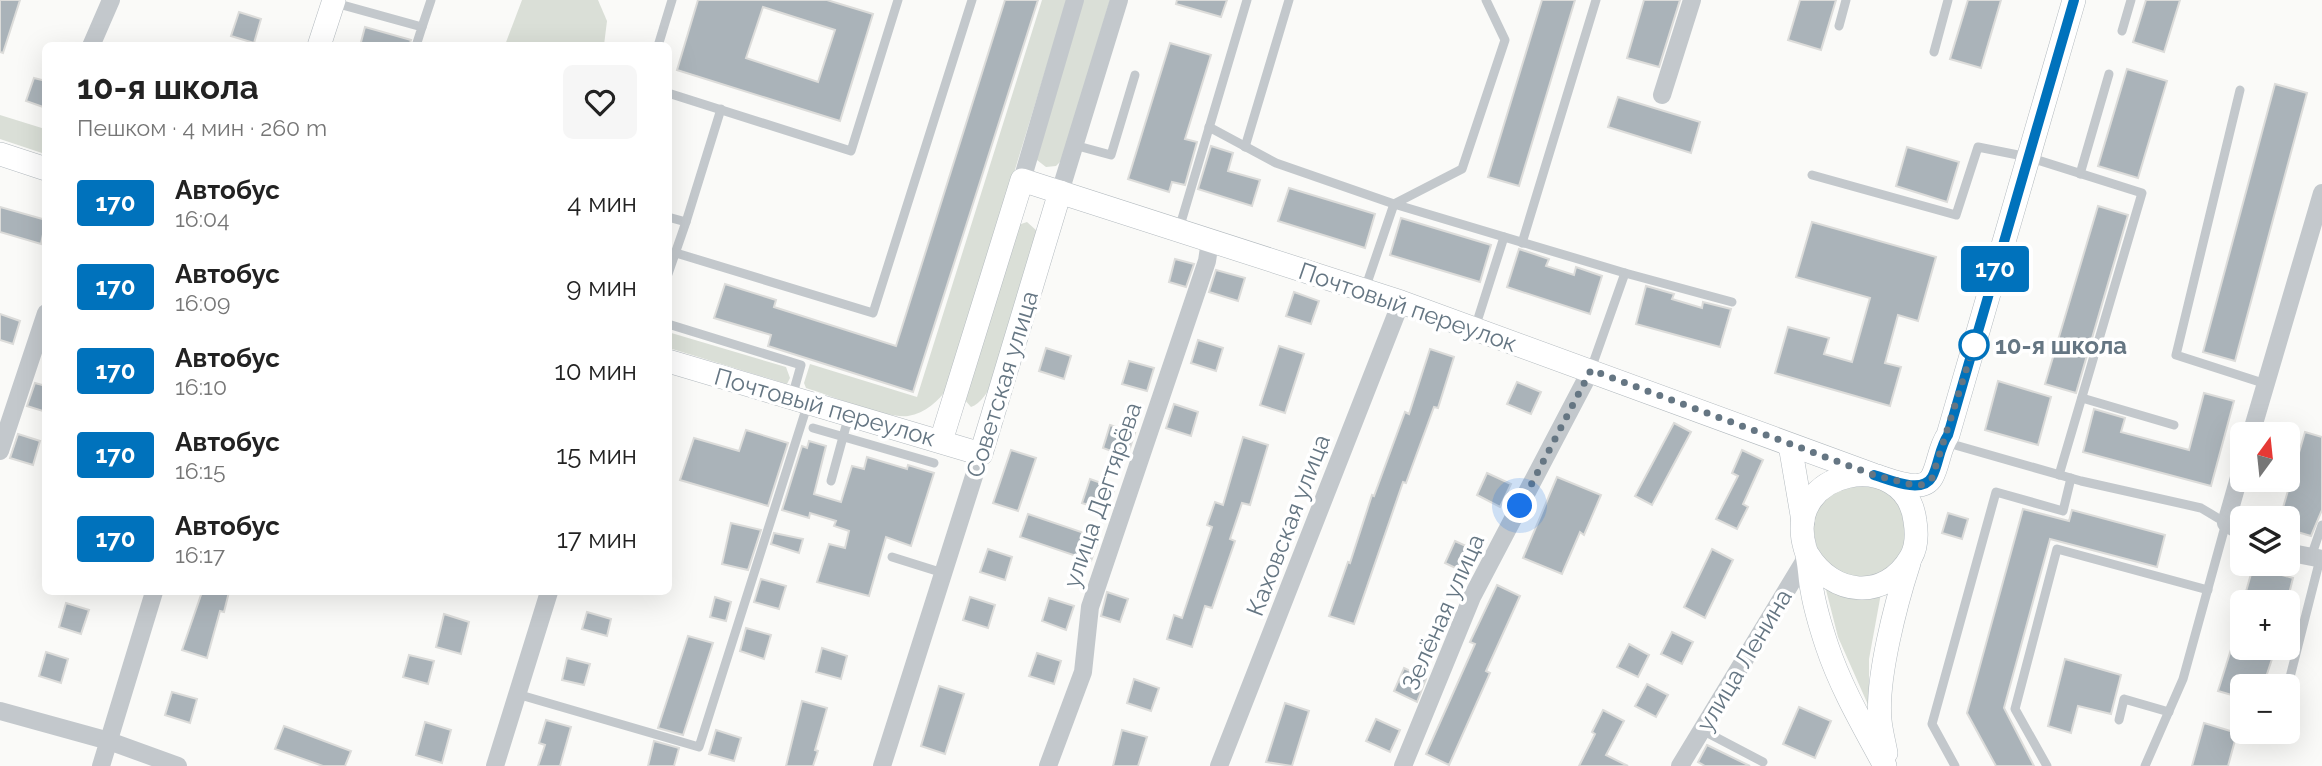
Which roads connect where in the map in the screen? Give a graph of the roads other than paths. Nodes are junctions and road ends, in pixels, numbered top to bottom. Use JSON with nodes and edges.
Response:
{"nodes":[{"id":1,"x":110,"y":0,"type":"edge"},
{"id":2,"x":431,"y":0,"type":"edge"},
{"id":3,"x":672,"y":0,"type":"edge"},
{"id":4,"x":898,"y":0,"type":"edge"},
{"id":5,"x":972,"y":0,"type":"edge"},
{"id":6,"x":1074,"y":0,"type":"edge"},
{"id":7,"x":1119,"y":0,"type":"edge"},
{"id":8,"x":1247,"y":0,"type":"edge"},
{"id":9,"x":1289,"y":0,"type":"edge"},
{"id":10,"x":1486,"y":0,"type":"edge"},
{"id":11,"x":1596,"y":0,"type":"edge"},
{"id":12,"x":1692,"y":0,"type":"edge"},
{"id":13,"x":1846,"y":0,"type":"edge"},
{"id":14,"x":1948,"y":0,"type":"edge"},
{"id":15,"x":2131,"y":0,"type":"edge"},
{"id":16,"x":333,"y":1,"type":"edge"},
{"id":17,"x":2071,"y":1,"type":"edge"},
{"id":18,"x":1839,"y":26,"type":"dead end"},
{"id":19,"x":422,"y":27,"type":"junction"},
{"id":20,"x":2122,"y":31,"type":"dead end"},
{"id":21,"x":93,"y":42,"type":"edge"},
{"id":22,"x":320,"y":42,"type":"edge"},
{"id":23,"x":417,"y":42,"type":"edge"},
{"id":24,"x":660,"y":42,"type":"edge"},
{"id":25,"x":1934,"y":52,"type":"dead end"},
{"id":26,"x":2109,"y":74,"type":"dead end"},
{"id":27,"x":1135,"y":75,"type":"dead end"},
{"id":28,"x":2240,"y":90,"type":"dead end"},
{"id":29,"x":672,"y":94,"type":"edge"},
{"id":30,"x":1662,"y":95,"type":"dead end"},
{"id":31,"x":721,"y":109,"type":"junction"},
{"id":32,"x":1209,"y":127,"type":"junction"},
{"id":33,"x":1074,"y":145,"type":"junction"},
{"id":34,"x":1245,"y":147,"type":"junction"},
{"id":35,"x":0,"y":154,"type":"edge"},
{"id":36,"x":2028,"y":158,"type":"junction"},
{"id":37,"x":42,"y":168,"type":"edge"},
{"id":38,"x":2080,"y":174,"type":"junction"},
{"id":39,"x":1812,"y":175,"type":"dead end"},
{"id":40,"x":1022,"y":180,"type":"junction"},
{"id":41,"x":1060,"y":192,"type":"junction"},
{"id":42,"x":2322,"y":193,"type":"edge"},
{"id":43,"x":1394,"y":204,"type":"junction"},
{"id":44,"x":672,"y":218,"type":"edge"},
{"id":45,"x":685,"y":222,"type":"junction"},
{"id":46,"x":1178,"y":230,"type":"junction"},
{"id":47,"x":1504,"y":237,"type":"junction"},
{"id":48,"x":1210,"y":241,"type":"junction"},
{"id":49,"x":1522,"y":243,"type":"junction"},
{"id":50,"x":676,"y":253,"type":"junction"},
{"id":51,"x":672,"y":264,"type":"edge"},
{"id":52,"x":1625,"y":273,"type":"junction"},
{"id":53,"x":1365,"y":290,"type":"junction"},
{"id":54,"x":1401,"y":302,"type":"junction"},
{"id":55,"x":1732,"y":302,"type":"dead end"},
{"id":56,"x":42,"y":325,"type":"edge"},
{"id":57,"x":672,"y":325,"type":"edge"},
{"id":58,"x":1475,"y":328,"type":"junction"},
{"id":59,"x":672,"y":362,"type":"edge"},
{"id":60,"x":1591,"y":370,"type":"junction"},
{"id":61,"x":2266,"y":383,"type":"junction"},
{"id":62,"x":2082,"y":398,"type":"junction"},
{"id":63,"x":800,"y":399,"type":"junction"},
{"id":64,"x":849,"y":414,"type":"junction"},
{"id":65,"x":2255,"y":422,"type":"edge"},
{"id":66,"x":2174,"y":425,"type":"dead end"},
{"id":67,"x":813,"y":428,"type":"dead end"},
{"id":68,"x":843,"y":437,"type":"junction"},
{"id":69,"x":1948,"y":439,"type":"junction"},
{"id":70,"x":1790,"y":445,"type":"junction"},
{"id":71,"x":0,"y":450,"type":"edge"},
{"id":72,"x":938,"y":452,"type":"junction"},
{"id":73,"x":981,"y":454,"type":"junction"},
{"id":74,"x":1874,"y":475,"type":"junction"},
{"id":75,"x":2059,"y":475,"type":"junction"},
{"id":76,"x":2071,"y":478,"type":"junction"},
{"id":77,"x":831,"y":481,"type":"dead end"},
{"id":78,"x":1803,"y":521,"type":"junction"},
{"id":79,"x":2322,"y":525,"type":"edge"},
{"id":80,"x":2230,"y":526,"type":"edge"},
{"id":81,"x":2230,"y":538,"type":"edge"},
{"id":82,"x":1914,"y":546,"type":"junction"},
{"id":83,"x":1808,"y":555,"type":"junction"},
{"id":84,"x":2300,"y":555,"type":"edge"},
{"id":85,"x":892,"y":557,"type":"dead end"},
{"id":86,"x":2318,"y":558,"type":"edge"},
{"id":87,"x":943,"y":573,"type":"junction"},
{"id":88,"x":2208,"y":590,"type":"junction"},
{"id":89,"x":153,"y":595,"type":"edge"},
{"id":90,"x":548,"y":595,"type":"edge"},
{"id":91,"x":2291,"y":674,"type":"edge"},
{"id":92,"x":517,"y":694,"type":"junction"},
{"id":93,"x":0,"y":711,"type":"edge"},
{"id":94,"x":2169,"y":712,"type":"junction"},
{"id":95,"x":2119,"y":720,"type":"dead end"},
{"id":96,"x":1702,"y":730,"type":"junction"},
{"id":97,"x":109,"y":741,"type":"junction"},
{"id":98,"x":1763,"y":762,"type":"dead end"},
{"id":99,"x":101,"y":766,"type":"edge"},
{"id":100,"x":178,"y":766,"type":"edge"},
{"id":101,"x":495,"y":766,"type":"edge"},
{"id":102,"x":882,"y":766,"type":"edge"},
{"id":103,"x":1048,"y":766,"type":"edge"},
{"id":104,"x":1219,"y":766,"type":"edge"},
{"id":105,"x":1403,"y":766,"type":"edge"},
{"id":106,"x":1681,"y":766,"type":"edge"},
{"id":107,"x":1886,"y":766,"type":"edge"},
{"id":108,"x":1955,"y":766,"type":"edge"},
{"id":109,"x":2047,"y":766,"type":"edge"},
{"id":110,"x":2145,"y":766,"type":"edge"}],
"edges":[{"from":1,"to":21,"type":"street"},
{"from":2,"to":19,"type":"lane"},
{"from":3,"to":24,"type":"lane"},
{"from":4,"to":31,"type":"lane"},
{"from":5,"to":50,"type":"lane"},
{"from":6,"to":40,"type":"street","name":"Советская улица"},
{"from":7,"to":33,"type":"street","name":"Советская улица"},
{"from":8,"to":32,"type":"lane"},
{"from":9,"to":34,"type":"lane"},
{"from":10,"to":43,"type":"lane"},
{"from":11,"to":49,"type":"lane"},
{"from":12,"to":30,"type":"street"},
{"from":13,"to":18,"type":"lane"},
{"from":14,"to":25,"type":"lane"},
{"from":15,"to":20,"type":"lane"},
{"from":16,"to":19,"type":"lane"},
{"from":16,"to":22,"type":"main road"},
{"from":17,"to":36,"type":"main road"},
{"from":19,"to":23,"type":"lane"},
{"from":26,"to":38,"type":"lane"},
{"from":27,"to":33,"type":"lane"},
{"from":28,"to":61,"type":"lane"},
{"from":29,"to":31,"type":"lane"},
{"from":31,"to":45,"type":"lane"},
{"from":32,"to":34,"type":"lane"},
{"from":32,"to":46,"type":"lane"},
{"from":33,"to":41,"type":"street","name":"Советская улица"},
{"from":34,"to":43,"type":"lane"},
{"from":35,"to":37,"type":"main road"},
{"from":36,"to":38,"type":"lane"},
{"from":36,"to":39,"type":"lane"},
{"from":36,"to":69,"type":"main road"},
{"from":38,"to":62,"type":"lane"},
{"from":40,"to":41,"type":"main road","name":"Почтовый переулок"},
{"from":40,"to":72,"type":"main road","name":"Советская улица"},
{"from":41,"to":46,"type":"main road","name":"Почтовый переулок"},
{"from":41,"to":73,"type":"main road","name":"Советская улица"},
{"from":42,"to":61,"type":"street"},
{"from":43,"to":47,"type":"lane"},
{"from":43,"to":53,"type":"lane"},
{"from":44,"to":45,"type":"lane"},
{"from":45,"to":50,"type":"lane"},
{"from":46,"to":48,"type":"main road","name":"Почтовый переулок"},
{"from":47,"to":49,"type":"lane"},
{"from":47,"to":58,"type":"lane"},
{"from":48,"to":53,"type":"main road","name":"Почтовый переулок"},
{"from":48,"to":103,"type":"street","name":"улица Дегтярёва"},
{"from":49,"to":52,"type":"lane"},
{"from":50,"to":51,"type":"lane"},
{"from":52,"to":55,"type":"lane"},
{"from":52,"to":60,"type":"lane"},
{"from":53,"to":54,"type":"main road","name":"Почтовый переулок"},
{"from":54,"to":58,"type":"main road","name":"Почтовый переулок"},
{"from":54,"to":104,"type":"street","name":"Каховская улица"},
{"from":56,"to":71,"type":"street"},
{"from":57,"to":63,"type":"lane"},
{"from":58,"to":60,"type":"main road","name":"Почтовый переулок"},
{"from":59,"to":63,"type":"main road","name":"Почтовый переулок"},
{"from":60,"to":70,"type":"main road","name":"Почтовый переулок"},
{"from":60,"to":105,"type":"street","name":"Зелёная улица"},
{"from":61,"to":65,"type":"street"},
{"from":62,"to":66,"type":"lane"},
{"from":62,"to":75,"type":"lane"},
{"from":63,"to":64,"type":"main road","name":"Почтовый переулок"},
{"from":63,"to":92,"type":"lane"},
{"from":64,"to":68,"type":"lane"},
{"from":64,"to":72,"type":"main road","name":"Почтовый переулок"},
{"from":67,"to":68,"type":"lane"},
{"from":68,"to":72,"type":"lane"},
{"from":68,"to":77,"type":"lane"},
{"from":69,"to":74,"type":"main road"},
{"from":69,"to":75,"type":"lane"},
{"from":69,"to":82,"type":"main road"},
{"from":70,"to":74,"type":"main road","name":"Почтовый переулок"},
{"from":70,"to":78,"type":"main road"},
{"from":72,"to":73,"type":"main road","name":"Почтовый переулок"},
{"from":73,"to":87,"type":"street","name":"Советская улица"},
{"from":74,"to":78,"type":"main road"},
{"from":74,"to":82,"type":"main road"},
{"from":75,"to":76,"type":"lane"},
{"from":76,"to":80,"type":"lane"},
{"from":76,"to":108,"type":"lane"},
{"from":78,"to":83,"type":"main road"},
{"from":79,"to":86,"type":"lane"},
{"from":81,"to":88,"type":"lane"},
{"from":82,"to":83,"type":"main road"},
{"from":82,"to":107,"type":"main road"},
{"from":83,"to":96,"type":"street","name":"улица Ленина"},
{"from":83,"to":107,"type":"main road"},
{"from":84,"to":86,"type":"street"},
{"from":85,"to":87,"type":"lane"},
{"from":86,"to":91,"type":"lane"},
{"from":87,"to":102,"type":"street","name":"Советская улица"},
{"from":88,"to":94,"type":"lane"},
{"from":88,"to":109,"type":"lane"},
{"from":89,"to":97,"type":"street"},
{"from":90,"to":92,"type":"street"},
{"from":92,"to":101,"type":"street"},
{"from":93,"to":97,"type":"street"},
{"from":94,"to":95,"type":"lane"},
{"from":94,"to":110,"type":"lane"},
{"from":96,"to":98,"type":"lane"},
{"from":96,"to":106,"type":"street","name":"улица Ленина"},
{"from":97,"to":99,"type":"street"},
{"from":97,"to":100,"type":"street"}]}
